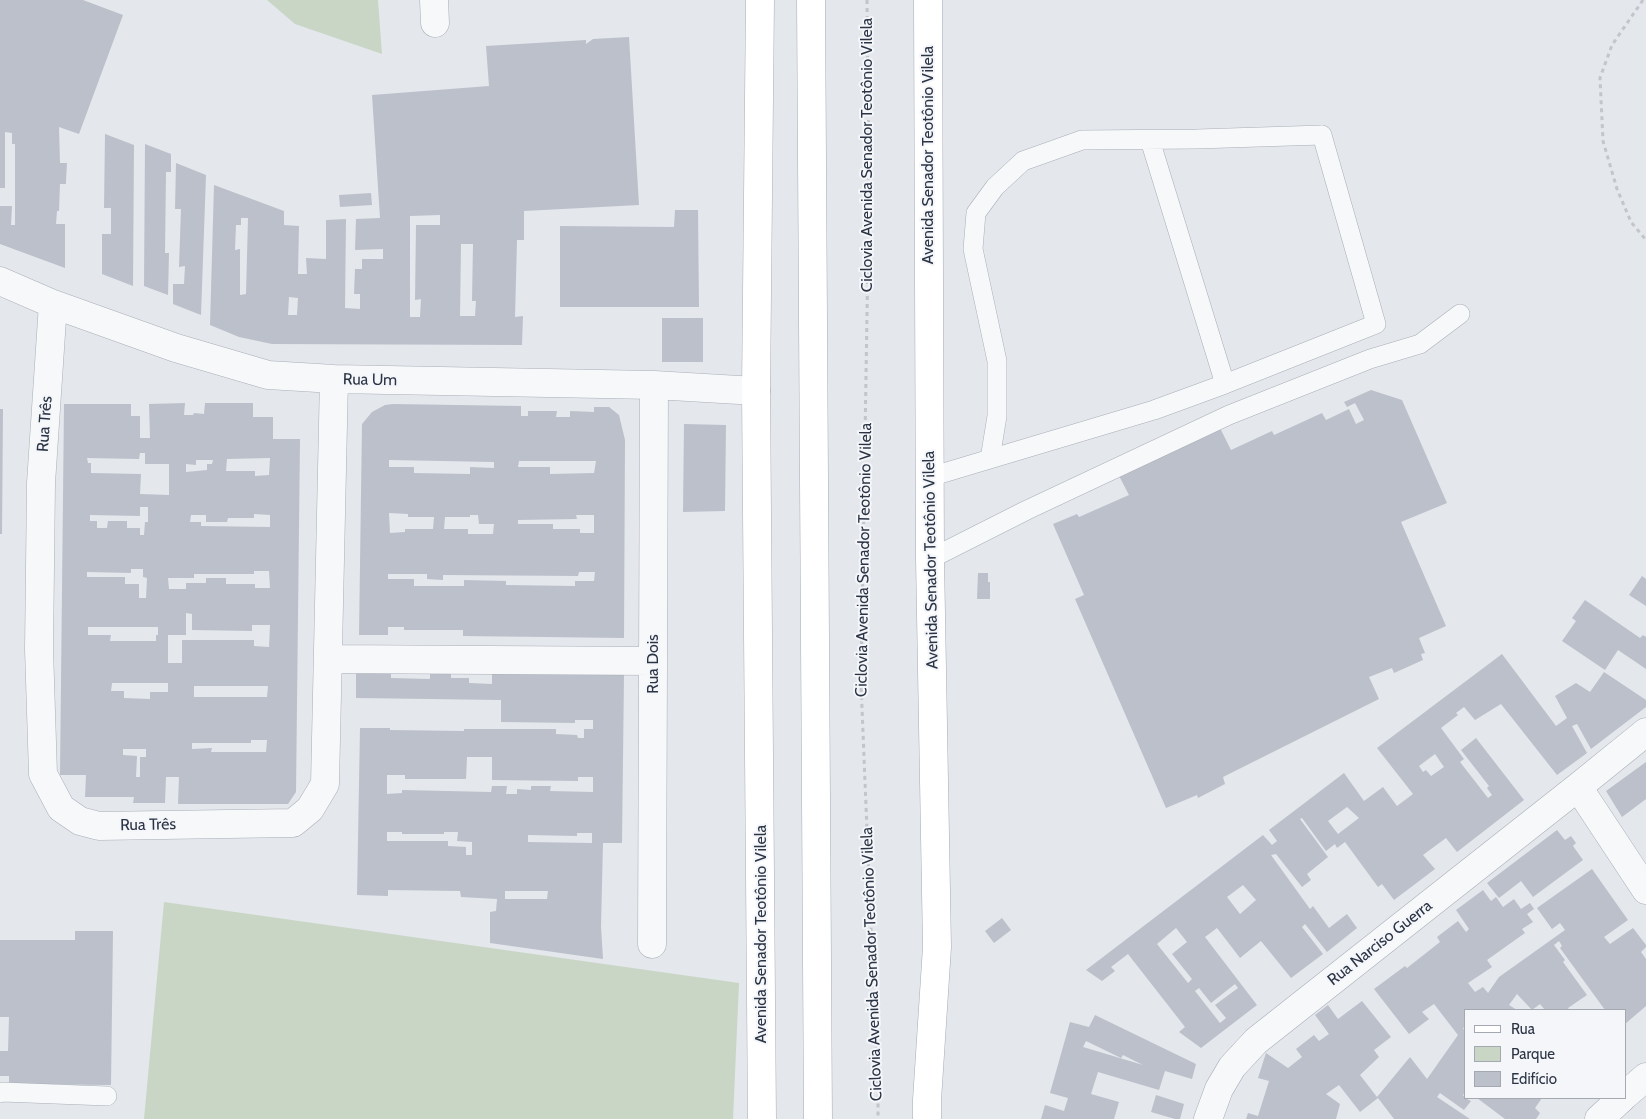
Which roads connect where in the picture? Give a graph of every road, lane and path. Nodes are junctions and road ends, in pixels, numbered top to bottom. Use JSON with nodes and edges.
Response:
{"nodes":[{"id":1,"x":760,"y":0,"type":"edge"},
{"id":2,"x":811,"y":0,"type":"edge"},
{"id":3,"x":867,"y":0,"type":"edge"},
{"id":4,"x":928,"y":0,"type":"edge"},
{"id":5,"x":1643,"y":0,"type":"edge"},
{"id":6,"x":1150,"y":140,"type":"junction"},
{"id":7,"x":1646,"y":240,"type":"edge"},
{"id":8,"x":0,"y":281,"type":"edge"},
{"id":9,"x":53,"y":304,"type":"junction"},
{"id":10,"x":1460,"y":314,"type":"dead end"},
{"id":11,"x":334,"y":379,"type":"junction"},
{"id":12,"x":1225,"y":384,"type":"junction"},
{"id":13,"x":654,"y":385,"type":"junction"},
{"id":14,"x":756,"y":391,"type":"junction"},
{"id":15,"x":990,"y":459,"type":"junction"},
{"id":16,"x":930,"y":477,"type":"junction"},
{"id":17,"x":930,"y":559,"type":"junction"},
{"id":18,"x":328,"y":659,"type":"junction"},
{"id":19,"x":653,"y":661,"type":"junction"},
{"id":20,"x":1646,"y":732,"type":"edge"},
{"id":21,"x":1578,"y":788,"type":"junction"},
{"id":22,"x":1646,"y":890,"type":"edge"},
{"id":23,"x":652,"y":944,"type":"dead end"},
{"id":24,"x":1646,"y":1077,"type":"edge"},
{"id":25,"x":0,"y":1094,"type":"edge"},
{"id":26,"x":1626,"y":1094,"type":"edge"},
{"id":27,"x":107,"y":1096,"type":"dead end"},
{"id":28,"x":1621,"y":1099,"type":"edge"},
{"id":29,"x":762,"y":1119,"type":"edge"},
{"id":30,"x":818,"y":1119,"type":"edge"},
{"id":31,"x":878,"y":1119,"type":"edge"},
{"id":32,"x":927,"y":1119,"type":"edge"},
{"id":33,"x":1208,"y":1119,"type":"edge"},
{"id":34,"x":1599,"y":1119,"type":"edge"}],
"edges":[{"from":1,"to":14,"type":"main road","name":"Avenida Senador Teotônio Vilela"},
{"from":2,"to":30,"type":"main road"},
{"from":3,"to":31,"type":"path","name":"Ciclovia Avenida Senador Teotônio Vilela"},
{"from":4,"to":16,"type":"main road","name":"Avenida Senador Teotônio Vilela"},
{"from":5,"to":7,"type":"path"},
{"from":6,"to":12,"type":"lane"},
{"from":6,"to":12,"type":"lane"},
{"from":6,"to":15,"type":"lane"},
{"from":8,"to":9,"type":"street","name":"Rua Um"},
{"from":9,"to":11,"type":"street","name":"Rua Um"},
{"from":9,"to":18,"type":"street","name":"Rua Três"},
{"from":10,"to":17,"type":"lane"},
{"from":11,"to":13,"type":"street","name":"Rua Um"},
{"from":11,"to":18,"type":"street","name":"Rua Três"},
{"from":12,"to":15,"type":"lane"},
{"from":13,"to":14,"type":"street","name":"Rua Um"},
{"from":13,"to":19,"type":"street","name":"Rua Dois"},
{"from":14,"to":29,"type":"main road","name":"Avenida Senador Teotônio Vilela"},
{"from":15,"to":16,"type":"lane"},
{"from":16,"to":17,"type":"main road","name":"Avenida Senador Teotônio Vilela"},
{"from":17,"to":32,"type":"main road","name":"Avenida Senador Teotônio Vilela"},
{"from":18,"to":19,"type":"street"},
{"from":19,"to":23,"type":"street","name":"Rua Dois"},
{"from":20,"to":21,"type":"street","name":"Rua Narciso Guerra"},
{"from":21,"to":22,"type":"street"},
{"from":21,"to":33,"type":"street","name":"Rua Narciso Guerra"},
{"from":24,"to":26,"type":"street"},
{"from":25,"to":27,"type":"lane"},
{"from":28,"to":34,"type":"street"}]}
